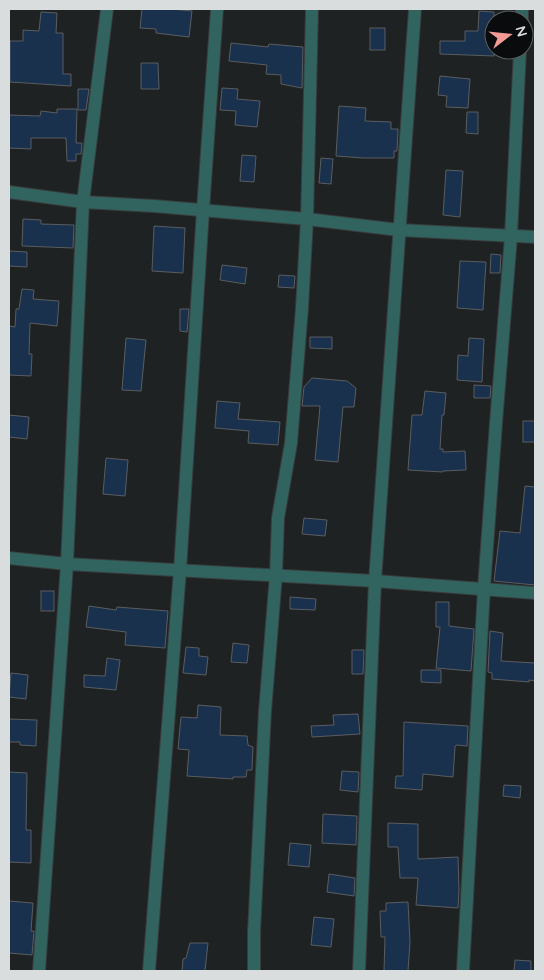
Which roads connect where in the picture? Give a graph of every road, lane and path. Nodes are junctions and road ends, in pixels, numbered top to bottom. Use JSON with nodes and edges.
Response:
{"nodes":[{"id":1,"x":107,"y":9,"type":"edge"},
{"id":2,"x":217,"y":9,"type":"edge"},
{"id":3,"x":312,"y":9,"type":"edge"},
{"id":4,"x":415,"y":9,"type":"edge"},
{"id":5,"x":520,"y":60,"type":"edge"},
{"id":6,"x":9,"y":192,"type":"edge"},
{"id":7,"x":83,"y":202,"type":"junction"},
{"id":8,"x":203,"y":210,"type":"junction"},
{"id":9,"x":307,"y":219,"type":"junction"},
{"id":10,"x":399,"y":230,"type":"junction"},
{"id":11,"x":511,"y":236,"type":"junction"},
{"id":12,"x":535,"y":237,"type":"edge"},
{"id":13,"x":9,"y":558,"type":"edge"},
{"id":14,"x":67,"y":564,"type":"junction"},
{"id":15,"x":180,"y":570,"type":"junction"},
{"id":16,"x":276,"y":575,"type":"junction"},
{"id":17,"x":375,"y":581,"type":"junction"},
{"id":18,"x":484,"y":588,"type":"junction"},
{"id":19,"x":535,"y":593,"type":"edge"},
{"id":20,"x":39,"y":971,"type":"edge"},
{"id":21,"x":150,"y":971,"type":"edge"},
{"id":22,"x":254,"y":971,"type":"edge"},
{"id":23,"x":359,"y":971,"type":"edge"},
{"id":24,"x":463,"y":971,"type":"edge"}],
"edges":[{"from":1,"to":7,"type":"street"},
{"from":2,"to":8,"type":"street"},
{"from":3,"to":9,"type":"street"},
{"from":4,"to":10,"type":"street"},
{"from":5,"to":11,"type":"street"},
{"from":6,"to":7,"type":"street"},
{"from":7,"to":8,"type":"street"},
{"from":7,"to":14,"type":"street"},
{"from":8,"to":9,"type":"street"},
{"from":8,"to":15,"type":"street"},
{"from":9,"to":10,"type":"street"},
{"from":9,"to":16,"type":"street"},
{"from":10,"to":11,"type":"street"},
{"from":10,"to":17,"type":"street"},
{"from":11,"to":12,"type":"street"},
{"from":11,"to":18,"type":"street"},
{"from":13,"to":14,"type":"street"},
{"from":14,"to":15,"type":"street"},
{"from":14,"to":20,"type":"street"},
{"from":15,"to":16,"type":"street"},
{"from":15,"to":21,"type":"street"},
{"from":16,"to":17,"type":"street"},
{"from":16,"to":22,"type":"street"},
{"from":17,"to":18,"type":"street"},
{"from":17,"to":23,"type":"street"},
{"from":18,"to":19,"type":"street"},
{"from":18,"to":24,"type":"street"}]}
